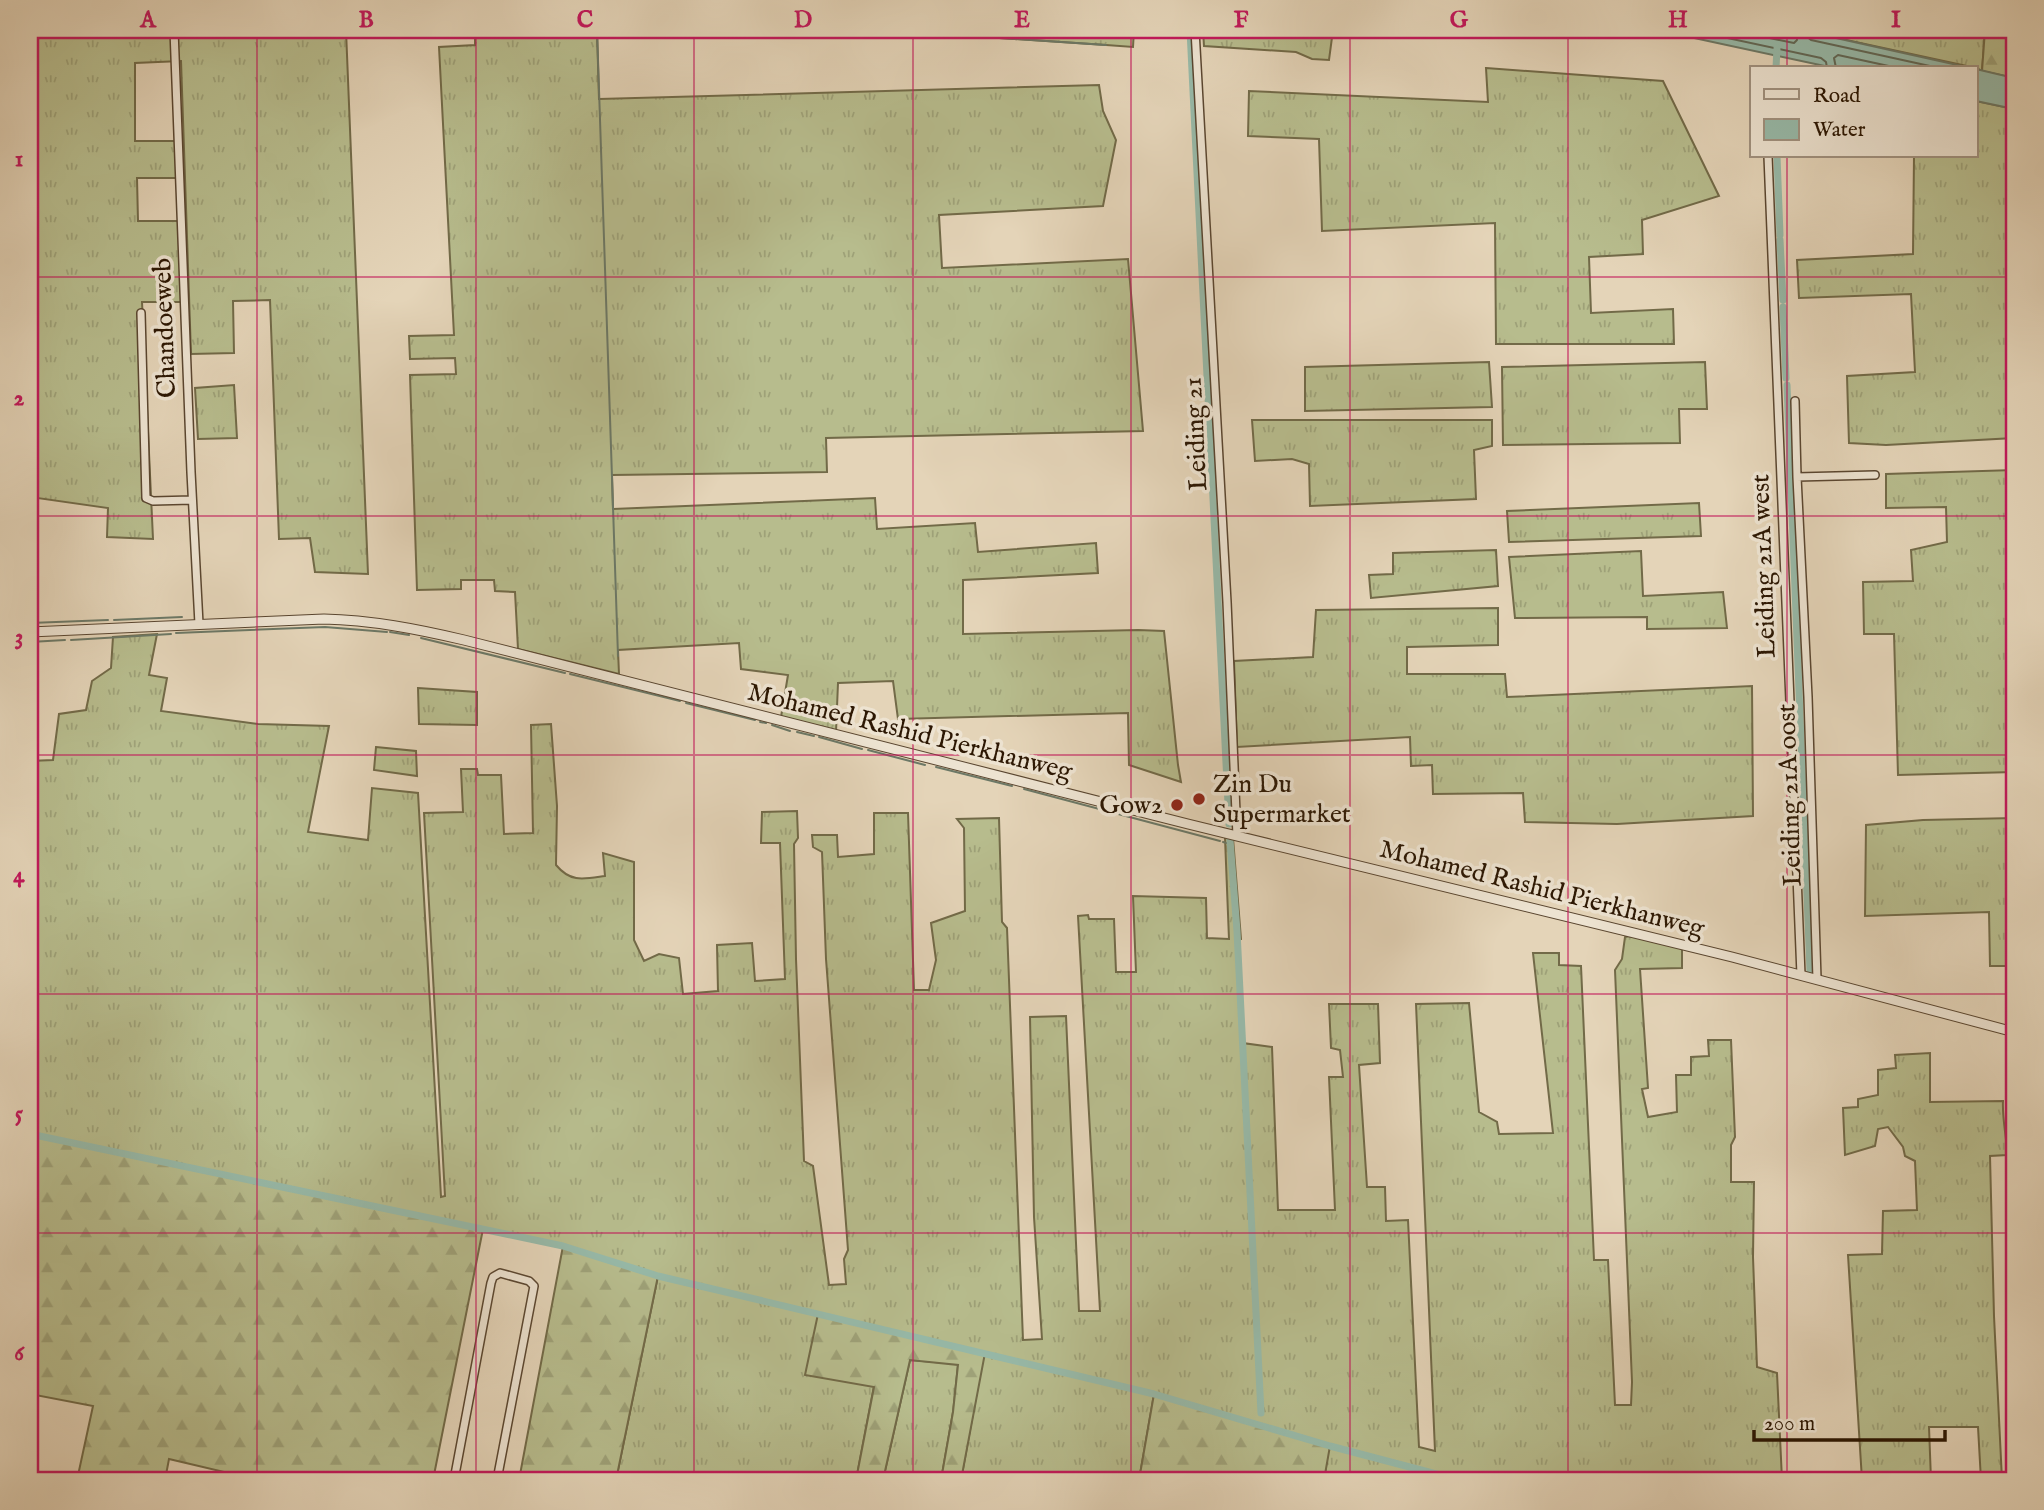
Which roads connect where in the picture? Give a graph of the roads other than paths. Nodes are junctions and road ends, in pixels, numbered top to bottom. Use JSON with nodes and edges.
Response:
{"nodes":[{"id":1,"x":174,"y":30,"type":"edge"},
{"id":2,"x":1195,"y":30,"type":"edge"},
{"id":3,"x":1594,"y":30,"type":"edge"},
{"id":4,"x":1608,"y":33,"type":"dead end"},
{"id":5,"x":1768,"y":158,"type":"edge"},
{"id":6,"x":141,"y":313,"type":"dead end"},
{"id":7,"x":1795,"y":401,"type":"dead end"},
{"id":8,"x":1875,"y":475,"type":"dead end"},
{"id":9,"x":1797,"y":477,"type":"junction"},
{"id":10,"x":192,"y":500,"type":"junction"},
{"id":11,"x":199,"y":624,"type":"junction"},
{"id":12,"x":30,"y":632,"type":"edge"},
{"id":13,"x":1237,"y":836,"type":"junction"},
{"id":14,"x":1801,"y":975,"type":"junction"},
{"id":15,"x":1818,"y":979,"type":"junction"},
{"id":16,"x":2014,"y":1032,"type":"edge"},
{"id":17,"x":454,"y":1480,"type":"edge"},
{"id":18,"x":497,"y":1480,"type":"edge"}],
"edges":[{"from":1,"to":10,"type":"street","name":"Chandoeweb"},
{"from":2,"to":13,"type":"street","name":"Leiding 21"},
{"from":3,"to":4,"type":"street"},
{"from":5,"to":14,"type":"street","name":"Leiding 21A west"},
{"from":6,"to":10,"type":"street"},
{"from":7,"to":9,"type":"street","name":"Leiding 21A oost"},
{"from":8,"to":9,"type":"street"},
{"from":9,"to":15,"type":"street","name":"Leiding 21A oost"},
{"from":10,"to":11,"type":"street","name":"Chandoeweb"},
{"from":11,"to":12,"type":"street","name":"Mohamed Rashid Pierkhanweg"},
{"from":11,"to":13,"type":"street","name":"Mohamed Rashid Pierkhanweg"},
{"from":13,"to":14,"type":"street","name":"Mohamed Rashid Pierkhanweg"},
{"from":14,"to":15,"type":"street","name":"Mohamed Rashid Pierkhanweg"},
{"from":15,"to":16,"type":"street","name":"Mohamed Rashid Pierkhanweg"},
{"from":17,"to":18,"type":"street"}]}
